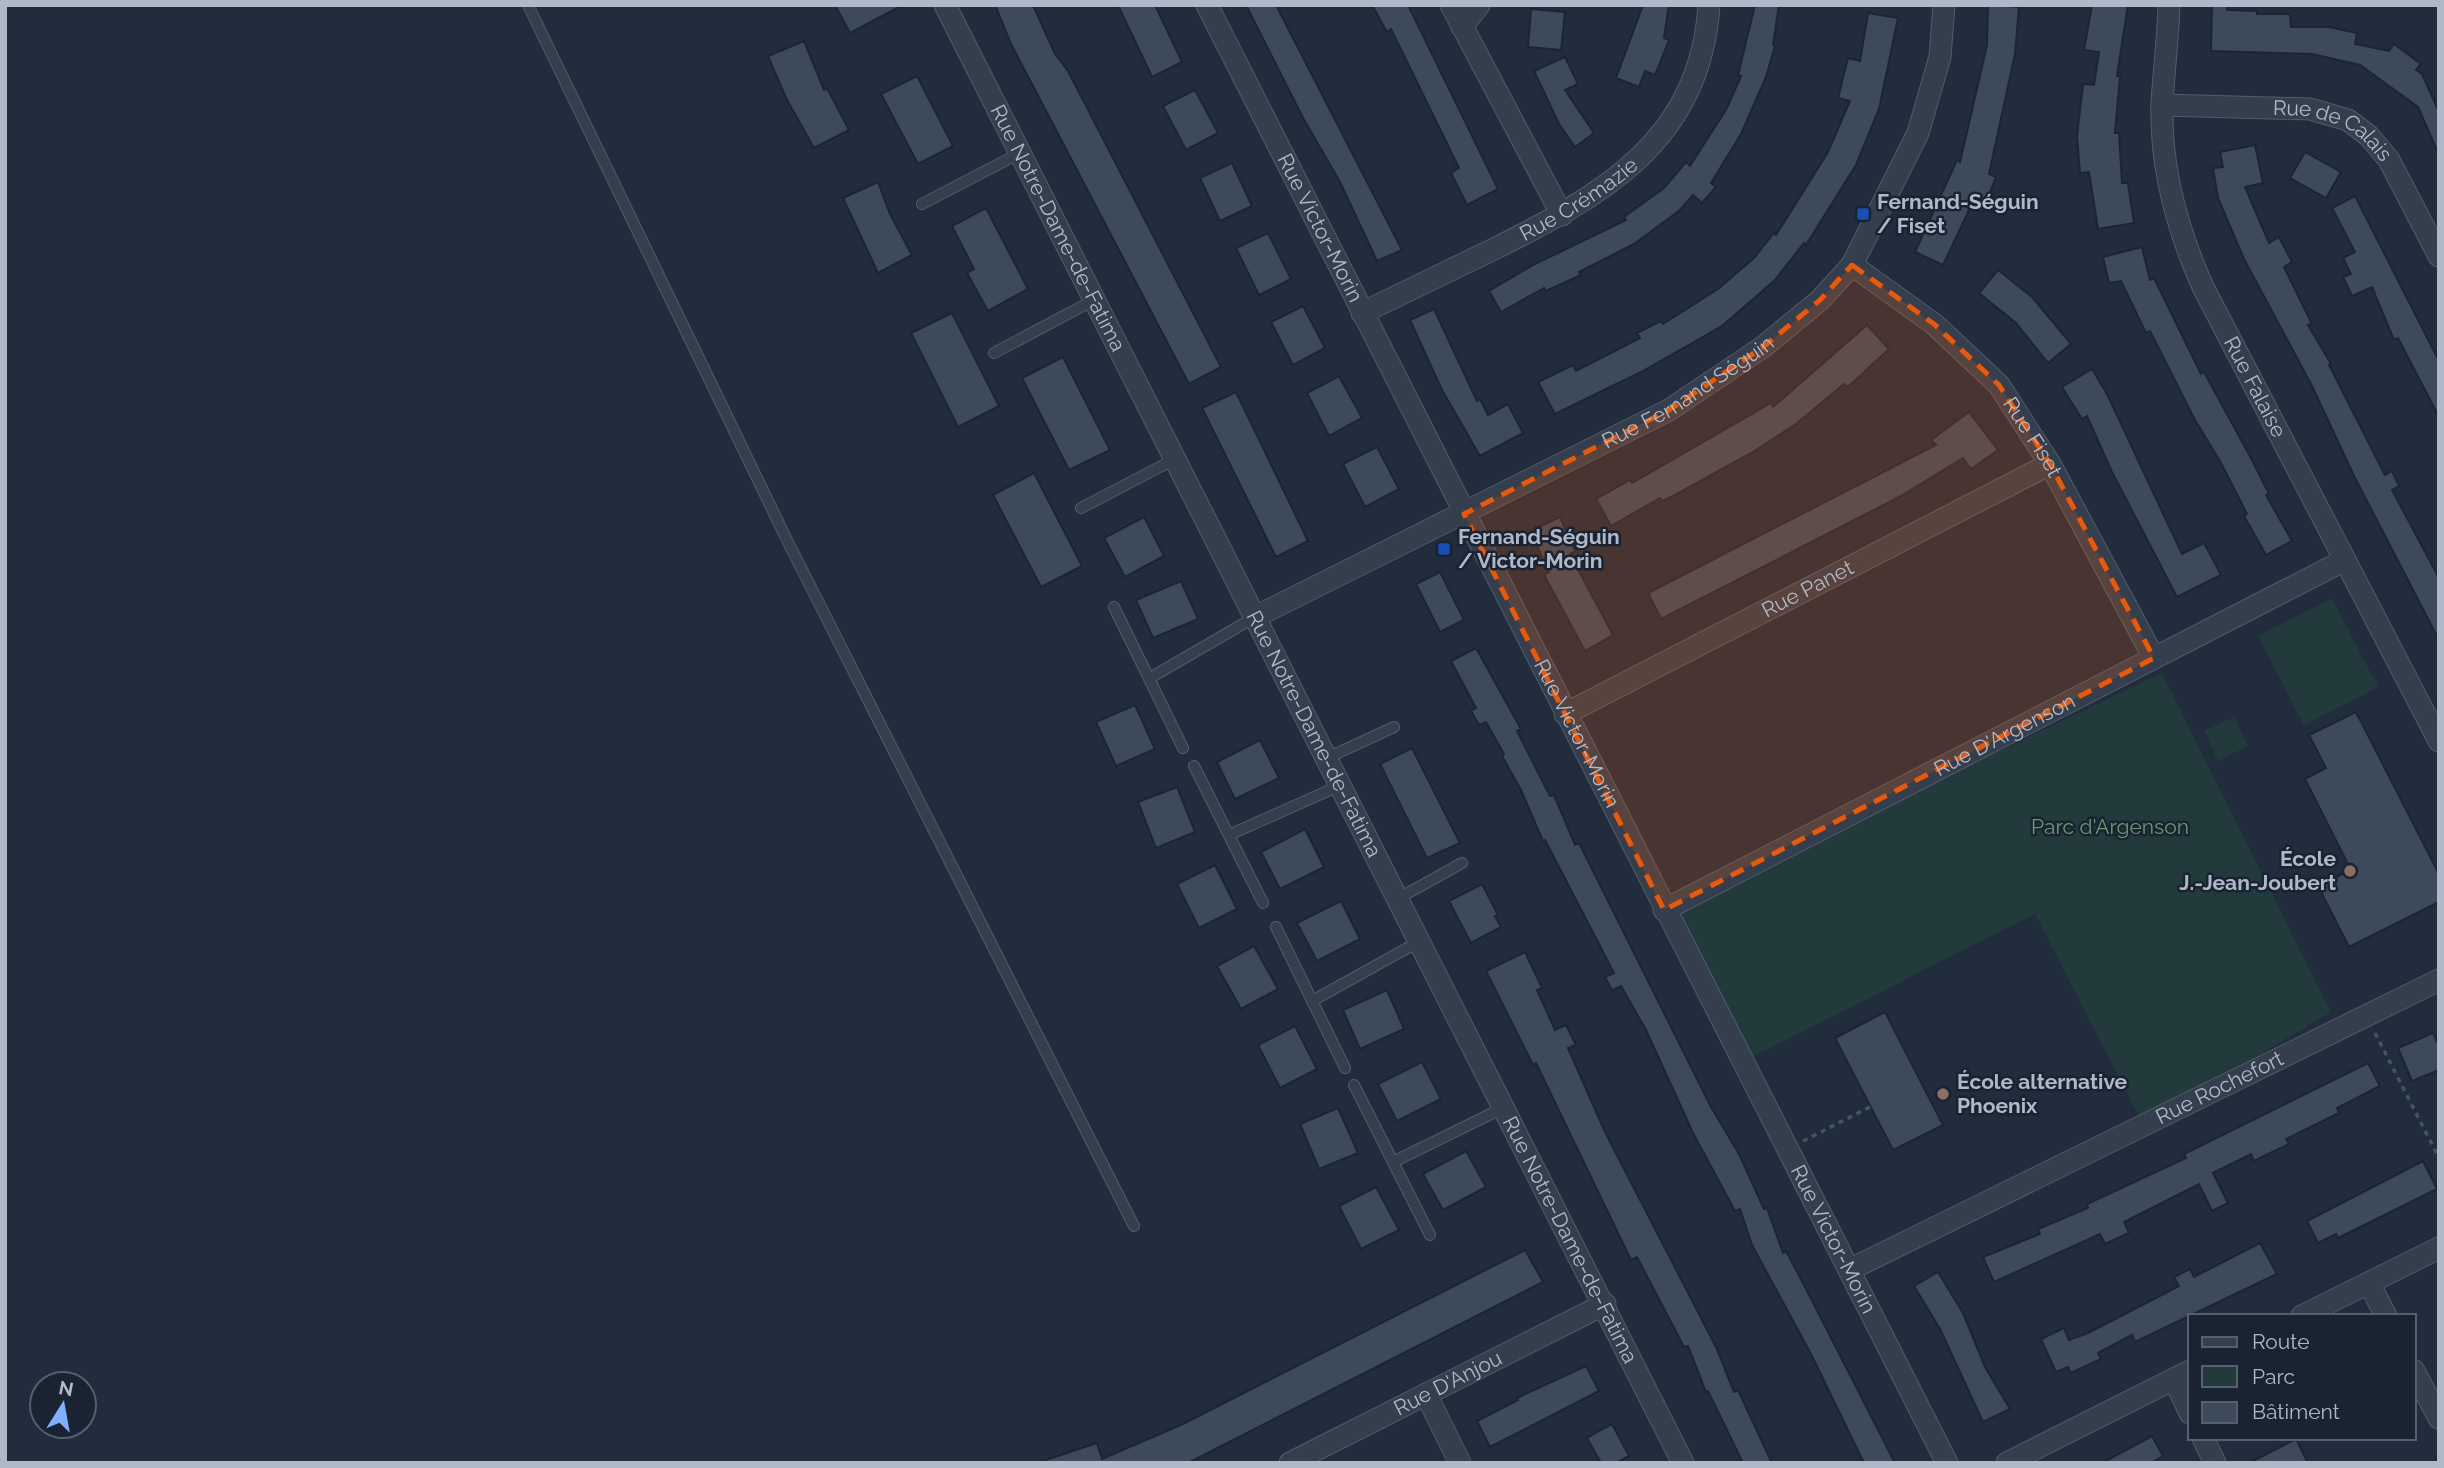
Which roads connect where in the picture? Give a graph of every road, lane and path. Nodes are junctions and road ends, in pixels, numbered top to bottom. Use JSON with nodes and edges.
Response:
{"nodes":[{"id":1,"x":528,"y":5,"type":"edge"},
{"id":2,"x":945,"y":5,"type":"edge"},
{"id":3,"x":1207,"y":5,"type":"edge"},
{"id":4,"x":1451,"y":5,"type":"edge"},
{"id":5,"x":1479,"y":5,"type":"edge"},
{"id":6,"x":1709,"y":5,"type":"edge"},
{"id":7,"x":1944,"y":5,"type":"edge"},
{"id":8,"x":2169,"y":5,"type":"edge"},
{"id":9,"x":1462,"y":27,"type":"junction"},
{"id":10,"x":2162,"y":105,"type":"junction"},
{"id":11,"x":1020,"y":153,"type":"junction"},
{"id":12,"x":922,"y":204,"type":"dead end"},
{"id":13,"x":1562,"y":215,"type":"junction"},
{"id":14,"x":2439,"y":256,"type":"edge"},
{"id":15,"x":1852,"y":265,"type":"junction"},
{"id":16,"x":1094,"y":300,"type":"junction"},
{"id":17,"x":1362,"y":313,"type":"junction"},
{"id":18,"x":994,"y":353,"type":"dead end"},
{"id":19,"x":1175,"y":459,"type":"junction"},
{"id":20,"x":2050,"y":464,"type":"junction"},
{"id":21,"x":1081,"y":508,"type":"dead end"},
{"id":22,"x":1464,"y":514,"type":"junction"},
{"id":23,"x":2345,"y":560,"type":"junction"},
{"id":24,"x":1114,"y":607,"type":"dead end"},
{"id":25,"x":1255,"y":617,"type":"junction"},
{"id":26,"x":2154,"y":658,"type":"junction"},
{"id":27,"x":1150,"y":678,"type":"junction"},
{"id":28,"x":1565,"y":714,"type":"junction"},
{"id":29,"x":1394,"y":727,"type":"dead end"},
{"id":30,"x":2439,"y":741,"type":"edge"},
{"id":31,"x":1183,"y":748,"type":"dead end"},
{"id":32,"x":1327,"y":758,"type":"junction"},
{"id":33,"x":1194,"y":766,"type":"dead end"},
{"id":34,"x":1341,"y":785,"type":"junction"},
{"id":35,"x":1229,"y":835,"type":"junction"},
{"id":36,"x":1462,"y":863,"type":"dead end"},
{"id":37,"x":1399,"y":898,"type":"junction"},
{"id":38,"x":1263,"y":902,"type":"dead end"},
{"id":39,"x":1664,"y":910,"type":"junction"},
{"id":40,"x":1276,"y":928,"type":"dead end"},
{"id":41,"x":1420,"y":941,"type":"junction"},
{"id":42,"x":2439,"y":980,"type":"edge"},
{"id":43,"x":1312,"y":1001,"type":"junction"},
{"id":44,"x":2366,"y":1016,"type":"junction"},
{"id":45,"x":1345,"y":1068,"type":"dead end"},
{"id":46,"x":1354,"y":1085,"type":"dead end"},
{"id":47,"x":1505,"y":1107,"type":"junction"},
{"id":48,"x":1871,"y":1107,"type":"dead end"},
{"id":49,"x":1786,"y":1149,"type":"junction"},
{"id":50,"x":2439,"y":1158,"type":"edge"},
{"id":51,"x":1394,"y":1163,"type":"junction"},
{"id":52,"x":1134,"y":1226,"type":"dead end"},
{"id":53,"x":1430,"y":1235,"type":"dead end"},
{"id":54,"x":2439,"y":1248,"type":"edge"},
{"id":55,"x":1849,"y":1270,"type":"junction"},
{"id":56,"x":2369,"y":1283,"type":"junction"},
{"id":57,"x":1605,"y":1304,"type":"junction"},
{"id":58,"x":2306,"y":1314,"type":"edge"},
{"id":59,"x":2385,"y":1314,"type":"edge"},
{"id":60,"x":2182,"y":1375,"type":"edge"},
{"id":61,"x":2416,"y":1375,"type":"edge"},
{"id":62,"x":1426,"y":1394,"type":"junction"},
{"id":63,"x":2188,"y":1404,"type":"edge"},
{"id":64,"x":2439,"y":1418,"type":"edge"},
{"id":65,"x":2204,"y":1440,"type":"edge"},
{"id":66,"x":1290,"y":1463,"type":"edge"},
{"id":67,"x":1460,"y":1463,"type":"edge"},
{"id":68,"x":1683,"y":1463,"type":"edge"},
{"id":69,"x":1947,"y":1463,"type":"edge"},
{"id":70,"x":2007,"y":1463,"type":"edge"},
{"id":71,"x":2215,"y":1463,"type":"edge"}],
"edges":[{"from":1,"to":52,"type":"lane"},
{"from":2,"to":11,"type":"street","name":"Rue Notre-Dame-de-Fatima"},
{"from":3,"to":17,"type":"street","name":"Rue Victor-Morin"},
{"from":4,"to":9,"type":"street"},
{"from":5,"to":9,"type":"street"},
{"from":6,"to":13,"type":"street","name":"Rue Crémazie"},
{"from":7,"to":15,"type":"street","name":"Rue Fernand Séguin"},
{"from":8,"to":10,"type":"street","name":"Rue Falaise"},
{"from":9,"to":13,"type":"street"},
{"from":10,"to":14,"type":"street","name":"Rue de Calais"},
{"from":10,"to":23,"type":"street","name":"Rue Falaise"},
{"from":11,"to":12,"type":"lane"},
{"from":11,"to":16,"type":"street","name":"Rue Notre-Dame-de-Fatima"},
{"from":13,"to":17,"type":"street","name":"Rue Crémazie"},
{"from":15,"to":20,"type":"street","name":"Rue Fiset"},
{"from":15,"to":22,"type":"street","name":"Rue Fernand Séguin"},
{"from":16,"to":18,"type":"lane"},
{"from":16,"to":19,"type":"street","name":"Rue Notre-Dame-de-Fatima"},
{"from":17,"to":22,"type":"street","name":"Rue Victor-Morin"},
{"from":19,"to":21,"type":"lane"},
{"from":19,"to":25,"type":"street","name":"Rue Notre-Dame-de-Fatima"},
{"from":20,"to":26,"type":"street","name":"Rue Fiset"},
{"from":20,"to":28,"type":"street","name":"Rue Panet"},
{"from":22,"to":25,"type":"street","name":"Rue Fernand Séguin"},
{"from":22,"to":28,"type":"street","name":"Rue Victor-Morin"},
{"from":23,"to":26,"type":"street","name":"Rue D'Argenson"},
{"from":23,"to":30,"type":"street","name":"Rue Falaise"},
{"from":24,"to":27,"type":"lane"},
{"from":25,"to":27,"type":"lane"},
{"from":25,"to":32,"type":"street","name":"Rue Notre-Dame-de-Fatima"},
{"from":26,"to":39,"type":"street","name":"Rue D'Argenson"},
{"from":27,"to":31,"type":"lane"},
{"from":28,"to":39,"type":"street","name":"Rue Victor-Morin"},
{"from":29,"to":32,"type":"lane"},
{"from":32,"to":34,"type":"street","name":"Rue Notre-Dame-de-Fatima"},
{"from":33,"to":35,"type":"lane"},
{"from":34,"to":35,"type":"lane"},
{"from":34,"to":37,"type":"street","name":"Rue Notre-Dame-de-Fatima"},
{"from":35,"to":38,"type":"lane"},
{"from":36,"to":37,"type":"lane"},
{"from":37,"to":41,"type":"street","name":"Rue Notre-Dame-de-Fatima"},
{"from":39,"to":49,"type":"street","name":"Rue Victor-Morin"},
{"from":40,"to":43,"type":"lane"},
{"from":41,"to":43,"type":"lane"},
{"from":41,"to":47,"type":"street","name":"Rue Notre-Dame-de-Fatima"},
{"from":42,"to":44,"type":"street","name":"Rue Rochefort"},
{"from":43,"to":45,"type":"lane"},
{"from":44,"to":50,"type":"path"},
{"from":44,"to":55,"type":"street","name":"Rue Rochefort"},
{"from":46,"to":51,"type":"lane"},
{"from":47,"to":51,"type":"lane"},
{"from":47,"to":57,"type":"street","name":"Rue Notre-Dame-de-Fatima"},
{"from":48,"to":49,"type":"path"},
{"from":49,"to":55,"type":"street","name":"Rue Victor-Morin"},
{"from":51,"to":53,"type":"lane"},
{"from":54,"to":56,"type":"street"},
{"from":55,"to":69,"type":"street","name":"Rue Victor-Morin"},
{"from":56,"to":58,"type":"street"},
{"from":56,"to":59,"type":"street"},
{"from":57,"to":62,"type":"street","name":"Rue D'Anjou"},
{"from":57,"to":68,"type":"street","name":"Rue Notre-Dame-de-Fatima"},
{"from":60,"to":63,"type":"street"},
{"from":60,"to":70,"type":"street"},
{"from":61,"to":64,"type":"street"},
{"from":62,"to":66,"type":"street","name":"Rue D'Anjou"},
{"from":62,"to":67,"type":"street"},
{"from":65,"to":71,"type":"street"}]}
